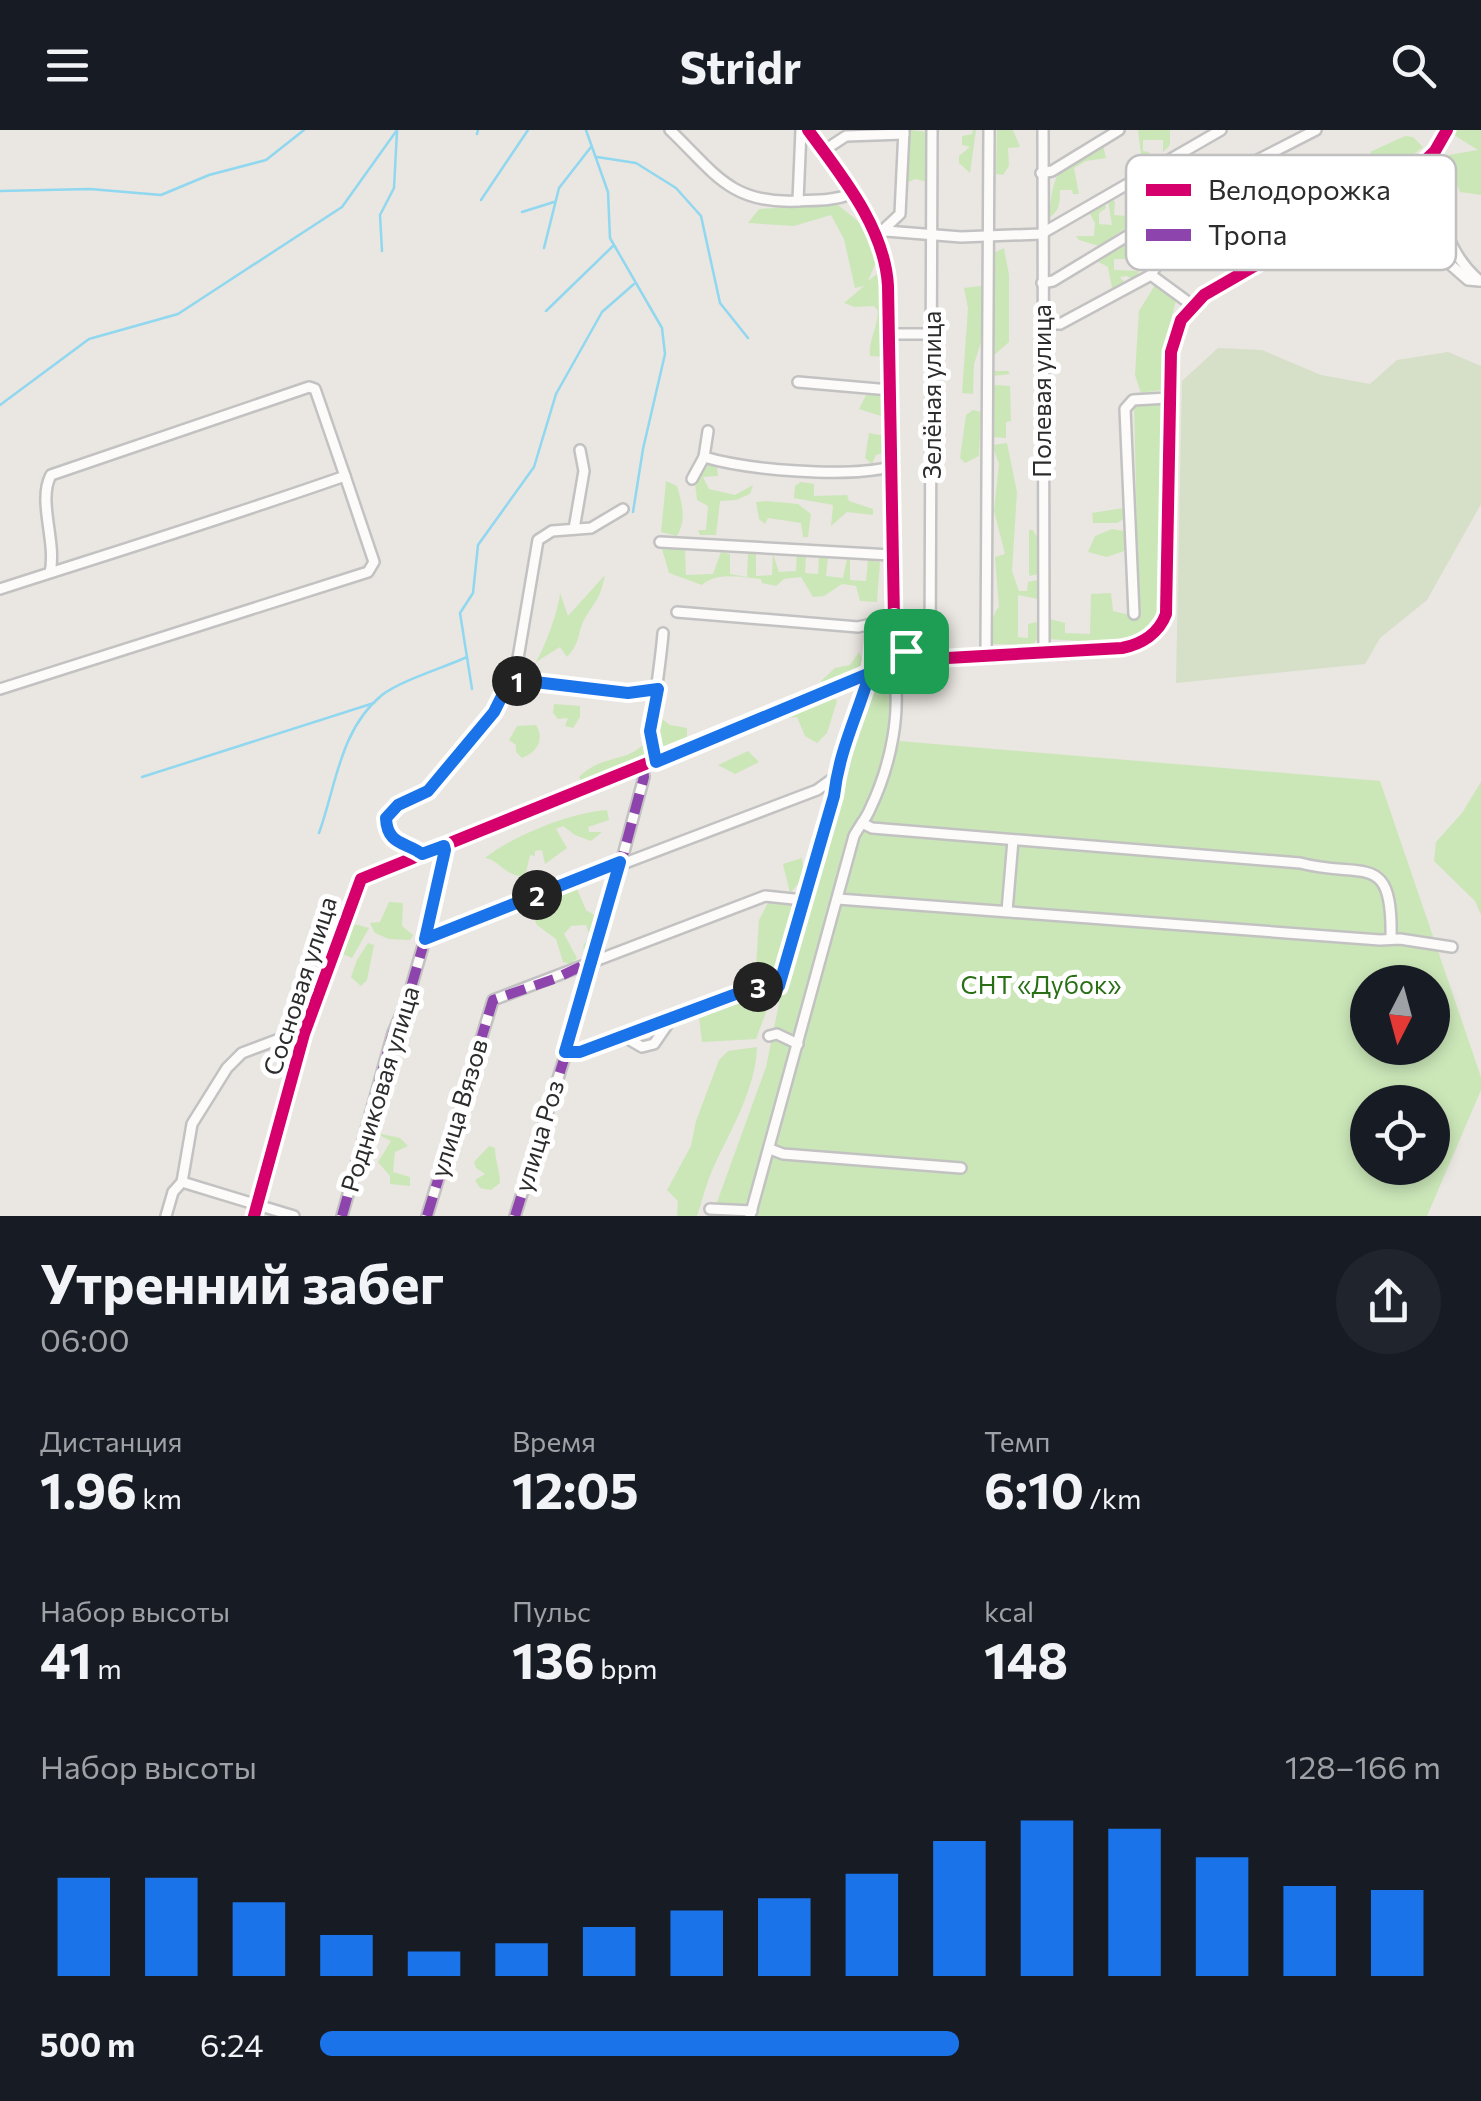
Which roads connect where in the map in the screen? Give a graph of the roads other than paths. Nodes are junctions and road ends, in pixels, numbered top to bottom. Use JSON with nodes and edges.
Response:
{"nodes":[{"id":1,"x":670,"y":130,"type":"edge"},
{"id":2,"x":804,"y":130,"type":"edge"},
{"id":3,"x":932,"y":130,"type":"edge"},
{"id":4,"x":989,"y":130,"type":"edge"},
{"id":5,"x":1043,"y":130,"type":"edge"},
{"id":6,"x":1119,"y":130,"type":"edge"},
{"id":7,"x":1221,"y":130,"type":"edge"},
{"id":8,"x":1316,"y":130,"type":"edge"},
{"id":9,"x":1447,"y":130,"type":"edge"},
{"id":10,"x":904,"y":132,"type":"edge"},
{"id":11,"x":823,"y":150,"type":"junction"},
{"id":12,"x":1178,"y":155,"type":"edge"},
{"id":13,"x":1267,"y":155,"type":"edge"},
{"id":14,"x":1431,"y":155,"type":"edge"},
{"id":15,"x":1042,"y":173,"type":"junction"},
{"id":16,"x":1126,"y":185,"type":"edge"},
{"id":17,"x":852,"y":194,"type":"junction"},
{"id":18,"x":798,"y":201,"type":"junction"},
{"id":19,"x":878,"y":232,"type":"junction"},
{"id":20,"x":1041,"y":234,"type":"junction"},
{"id":21,"x":932,"y":236,"type":"junction"},
{"id":22,"x":988,"y":236,"type":"junction"},
{"id":23,"x":1126,"y":237,"type":"edge"},
{"id":24,"x":1456,"y":254,"type":"edge"},
{"id":25,"x":1154,"y":270,"type":"edge"},
{"id":26,"x":1251,"y":270,"type":"edge"},
{"id":27,"x":1456,"y":270,"type":"edge"},
{"id":28,"x":1152,"y":275,"type":"junction"},
{"id":29,"x":1480,"y":281,"type":"edge"},
{"id":30,"x":1042,"y":283,"type":"junction"},
{"id":31,"x":1192,"y":305,"type":"junction"},
{"id":32,"x":1042,"y":319,"type":"junction"},
{"id":33,"x":889,"y":334,"type":"junction"},
{"id":34,"x":932,"y":334,"type":"junction"},
{"id":35,"x":798,"y":382,"type":"dead end"},
{"id":36,"x":890,"y":390,"type":"junction"},
{"id":37,"x":1168,"y":398,"type":"junction"},
{"id":38,"x":708,"y":430,"type":"dead end"},
{"id":39,"x":580,"y":450,"type":"dead end"},
{"id":40,"x":704,"y":457,"type":"junction"},
{"id":41,"x":890,"y":467,"type":"junction"},
{"id":42,"x":344,"y":476,"type":"junction"},
{"id":43,"x":692,"y":479,"type":"dead end"},
{"id":44,"x":623,"y":509,"type":"dead end"},
{"id":45,"x":574,"y":529,"type":"junction"},
{"id":46,"x":660,"y":542,"type":"dead end"},
{"id":47,"x":891,"y":556,"type":"junction"},
{"id":48,"x":50,"y":573,"type":"junction"},
{"id":49,"x":0,"y":589,"type":"edge"},
{"id":50,"x":677,"y":612,"type":"dead end"},
{"id":51,"x":1134,"y":614,"type":"dead end"},
{"id":52,"x":894,"y":618,"type":"junction"},
{"id":53,"x":878,"y":624,"type":"junction"},
{"id":54,"x":663,"y":633,"type":"dead end"},
{"id":55,"x":906,"y":651,"type":"junction"},
{"id":56,"x":1044,"y":652,"type":"junction"},
{"id":57,"x":986,"y":657,"type":"junction"},
{"id":58,"x":930,"y":659,"type":"junction"},
{"id":59,"x":892,"y":662,"type":"junction"},
{"id":60,"x":870,"y":673,"type":"junction"},
{"id":61,"x":518,"y":680,"type":"junction"},
{"id":62,"x":0,"y":689,"type":"edge"},
{"id":63,"x":658,"y":689,"type":"junction"},
{"id":64,"x":656,"y":762,"type":"junction"},
{"id":65,"x":643,"y":767,"type":"junction"},
{"id":66,"x":834,"y":776,"type":"junction"},
{"id":67,"x":862,"y":823,"type":"junction"},
{"id":68,"x":1013,"y":840,"type":"junction"},
{"id":69,"x":444,"y":846,"type":"junction"},
{"id":70,"x":422,"y":854,"type":"junction"},
{"id":71,"x":620,"y":862,"type":"junction"},
{"id":72,"x":842,"y":878,"type":"junction"},
{"id":73,"x":838,"y":899,"type":"junction"},
{"id":74,"x":803,"y":900,"type":"junction"},
{"id":75,"x":862,"y":901,"type":"junction"},
{"id":76,"x":1007,"y":910,"type":"junction"},
{"id":77,"x":425,"y":939,"type":"junction"},
{"id":78,"x":1391,"y":939,"type":"junction"},
{"id":79,"x":1452,"y":946,"type":"dead end"},
{"id":80,"x":594,"y":960,"type":"junction"},
{"id":81,"x":672,"y":1018,"type":"junction"},
{"id":82,"x":304,"y":1034,"type":"junction"},
{"id":83,"x":622,"y":1036,"type":"junction"},
{"id":84,"x":769,"y":1036,"type":"dead end"},
{"id":85,"x":798,"y":1044,"type":"junction"},
{"id":86,"x":565,"y":1052,"type":"junction"},
{"id":87,"x":770,"y":1149,"type":"junction"},
{"id":88,"x":961,"y":1168,"type":"dead end"},
{"id":89,"x":182,"y":1182,"type":"junction"},
{"id":90,"x":258,"y":1204,"type":"junction"},
{"id":91,"x":710,"y":1209,"type":"dead end"},
{"id":92,"x":751,"y":1213,"type":"edge"},
{"id":93,"x":166,"y":1216,"type":"edge"},
{"id":94,"x":254,"y":1216,"type":"edge"},
{"id":95,"x":294,"y":1216,"type":"edge"},
{"id":96,"x":342,"y":1216,"type":"edge"},
{"id":97,"x":427,"y":1216,"type":"edge"},
{"id":98,"x":514,"y":1216,"type":"edge"}],
"edges":[{"from":1,"to":18,"type":"street"},
{"from":2,"to":11,"type":"street"},
{"from":2,"to":18,"type":"street"},
{"from":3,"to":21,"type":"street","name":"Зелёная улица"},
{"from":4,"to":22,"type":"street"},
{"from":5,"to":15,"type":"street","name":"Полевая улица"},
{"from":6,"to":15,"type":"street"},
{"from":7,"to":12,"type":"street"},
{"from":8,"to":13,"type":"street"},
{"from":9,"to":14,"type":"street"},
{"from":10,"to":11,"type":"street"},
{"from":10,"to":19,"type":"street"},
{"from":11,"to":17,"type":"street"},
{"from":15,"to":20,"type":"street","name":"Полевая улица"},
{"from":16,"to":20,"type":"street"},
{"from":17,"to":18,"type":"street"},
{"from":17,"to":19,"type":"street"},
{"from":19,"to":21,"type":"street"},
{"from":19,"to":33,"type":"street"},
{"from":20,"to":22,"type":"street"},
{"from":20,"to":30,"type":"street","name":"Полевая улица"},
{"from":21,"to":22,"type":"street"},
{"from":21,"to":34,"type":"street","name":"Зелёная улица"},
{"from":22,"to":57,"type":"street"},
{"from":23,"to":30,"type":"street"},
{"from":24,"to":29,"type":"street"},
{"from":25,"to":28,"type":"street"},
{"from":26,"to":31,"type":"street"},
{"from":27,"to":29,"type":"street"},
{"from":28,"to":31,"type":"street"},
{"from":28,"to":32,"type":"street"},
{"from":30,"to":32,"type":"street","name":"Полевая улица"},
{"from":31,"to":37,"type":"street"},
{"from":32,"to":56,"type":"street","name":"Полевая улица"},
{"from":33,"to":34,"type":"street"},
{"from":33,"to":36,"type":"street"},
{"from":34,"to":58,"type":"street","name":"Зелёная улица"},
{"from":35,"to":36,"type":"street"},
{"from":36,"to":41,"type":"street"},
{"from":37,"to":51,"type":"street"},
{"from":37,"to":56,"type":"street"},
{"from":38,"to":40,"type":"street"},
{"from":39,"to":45,"type":"street"},
{"from":40,"to":41,"type":"street"},
{"from":40,"to":43,"type":"street"},
{"from":41,"to":47,"type":"street"},
{"from":42,"to":48,"type":"street"},
{"from":42,"to":48,"type":"street"},
{"from":42,"to":62,"type":"street"},
{"from":44,"to":45,"type":"street"},
{"from":45,"to":61,"type":"street"},
{"from":46,"to":47,"type":"street"},
{"from":47,"to":52,"type":"street"},
{"from":48,"to":49,"type":"street"},
{"from":50,"to":53,"type":"street"},
{"from":52,"to":53,"type":"street"},
{"from":52,"to":55,"type":"street"},
{"from":53,"to":60,"type":"street"},
{"from":54,"to":63,"type":"street"},
{"from":55,"to":58,"type":"street"},
{"from":55,"to":59,"type":"street","name":"Сосновая улица"},
{"from":56,"to":57,"type":"street"},
{"from":57,"to":58,"type":"street"},
{"from":59,"to":60,"type":"street","name":"Сосновая улица"},
{"from":59,"to":67,"type":"street"},
{"from":60,"to":64,"type":"street","name":"Сосновая улица"},
{"from":60,"to":66,"type":"street"},
{"from":61,"to":63,"type":"street"},
{"from":61,"to":70,"type":"street"},
{"from":63,"to":64,"type":"street"},
{"from":64,"to":65,"type":"street","name":"Сосновая улица"},
{"from":65,"to":69,"type":"street","name":"Сосновая улица"},
{"from":65,"to":71,"type":"street","name":"улица Роз"},
{"from":66,"to":71,"type":"street"},
{"from":66,"to":74,"type":"street"},
{"from":67,"to":68,"type":"street"},
{"from":67,"to":72,"type":"street"},
{"from":68,"to":76,"type":"street"},
{"from":68,"to":78,"type":"street"},
{"from":69,"to":70,"type":"street","name":"Сосновая улица"},
{"from":69,"to":77,"type":"street","name":"Родниковая улица"},
{"from":70,"to":82,"type":"street","name":"Сосновая улица"},
{"from":71,"to":77,"type":"street"},
{"from":71,"to":80,"type":"street","name":"улица Роз"},
{"from":72,"to":73,"type":"street"},
{"from":72,"to":75,"type":"street"},
{"from":73,"to":75,"type":"street"},
{"from":73,"to":85,"type":"street"},
{"from":74,"to":80,"type":"street"},
{"from":74,"to":81,"type":"street"},
{"from":75,"to":76,"type":"street"},
{"from":76,"to":78,"type":"street"},
{"from":77,"to":96,"type":"street","name":"Родниковая улица"},
{"from":78,"to":79,"type":"street"},
{"from":80,"to":86,"type":"street","name":"улица Роз"},
{"from":80,"to":97,"type":"street","name":"улица Вязов"},
{"from":81,"to":83,"type":"street"},
{"from":81,"to":83,"type":"street"},
{"from":82,"to":89,"type":"street"},
{"from":82,"to":90,"type":"street","name":"Сосновая улица"},
{"from":83,"to":86,"type":"street"},
{"from":84,"to":85,"type":"street"},
{"from":85,"to":87,"type":"street"},
{"from":86,"to":98,"type":"street","name":"улица Роз"},
{"from":87,"to":88,"type":"street"},
{"from":87,"to":92,"type":"street"},
{"from":89,"to":90,"type":"street"},
{"from":89,"to":93,"type":"street"},
{"from":90,"to":94,"type":"street","name":"Сосновая улица"},
{"from":90,"to":95,"type":"street"},
{"from":91,"to":92,"type":"street"}]}
